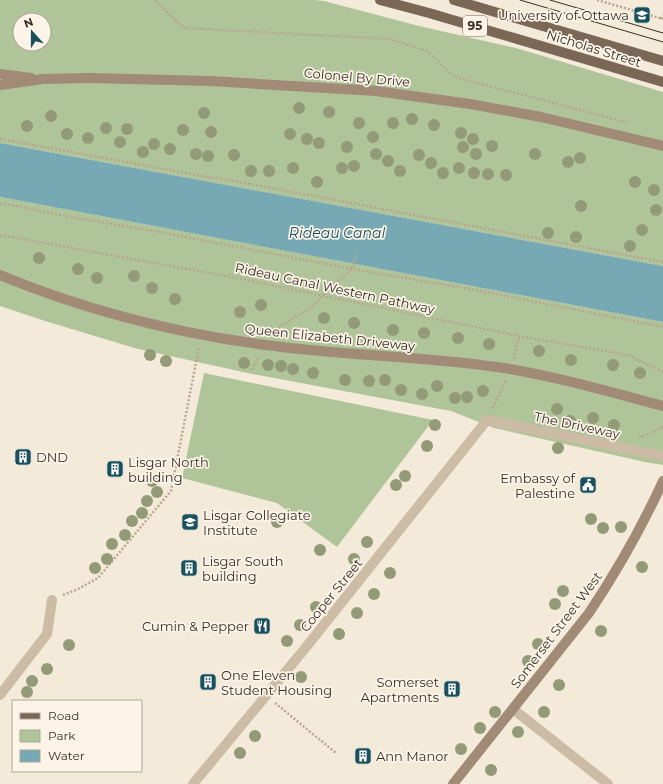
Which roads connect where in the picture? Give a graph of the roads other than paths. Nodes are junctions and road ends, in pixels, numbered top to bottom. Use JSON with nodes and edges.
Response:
{"nodes":[{"id":1,"x":380,"y":0,"type":"edge"},
{"id":2,"x":454,"y":0,"type":"edge"},
{"id":3,"x":663,"y":61,"type":"edge"},
{"id":4,"x":0,"y":74,"type":"edge"},
{"id":5,"x":43,"y":79,"type":"junction"},
{"id":6,"x":663,"y":82,"type":"edge"},
{"id":7,"x":0,"y":85,"type":"edge"},
{"id":8,"x":663,"y":146,"type":"edge"},
{"id":9,"x":0,"y":275,"type":"edge"},
{"id":10,"x":663,"y":406,"type":"edge"},
{"id":11,"x":487,"y":420,"type":"joint"},
{"id":12,"x":663,"y":456,"type":"edge"},
{"id":13,"x":663,"y":481,"type":"edge"},
{"id":14,"x":52,"y":600,"type":"road end"},
{"id":15,"x":0,"y":696,"type":"edge"},
{"id":16,"x":513,"y":709,"type":"junction"},
{"id":17,"x":192,"y":784,"type":"edge"},
{"id":18,"x":453,"y":784,"type":"edge"},
{"id":19,"x":608,"y":784,"type":"edge"}],
"edges":[{"from":1,"to":6,"type":"main road","name":"Nicholas Street","number":"95"},
{"from":2,"to":3,"type":"main road","name":"Nicholas Street"},
{"from":4,"to":5,"type":"street","name":"Colonel By Drive"},
{"from":5,"to":7,"type":"street","name":"Colonel By Drive"},
{"from":5,"to":8,"type":"street","name":"Colonel By Drive"},
{"from":9,"to":10,"type":"street","name":"Queen Elizabeth Driveway"},
{"from":11,"to":12,"type":"street","name":"The Driveway"},
{"from":11,"to":17,"type":"street","name":"Cooper Street"},
{"from":13,"to":16,"type":"street","name":"Somerset Street West"},
{"from":14,"to":15,"type":"street"},
{"from":16,"to":18,"type":"street","name":"Somerset Street West"},
{"from":16,"to":19,"type":"street"}]}
